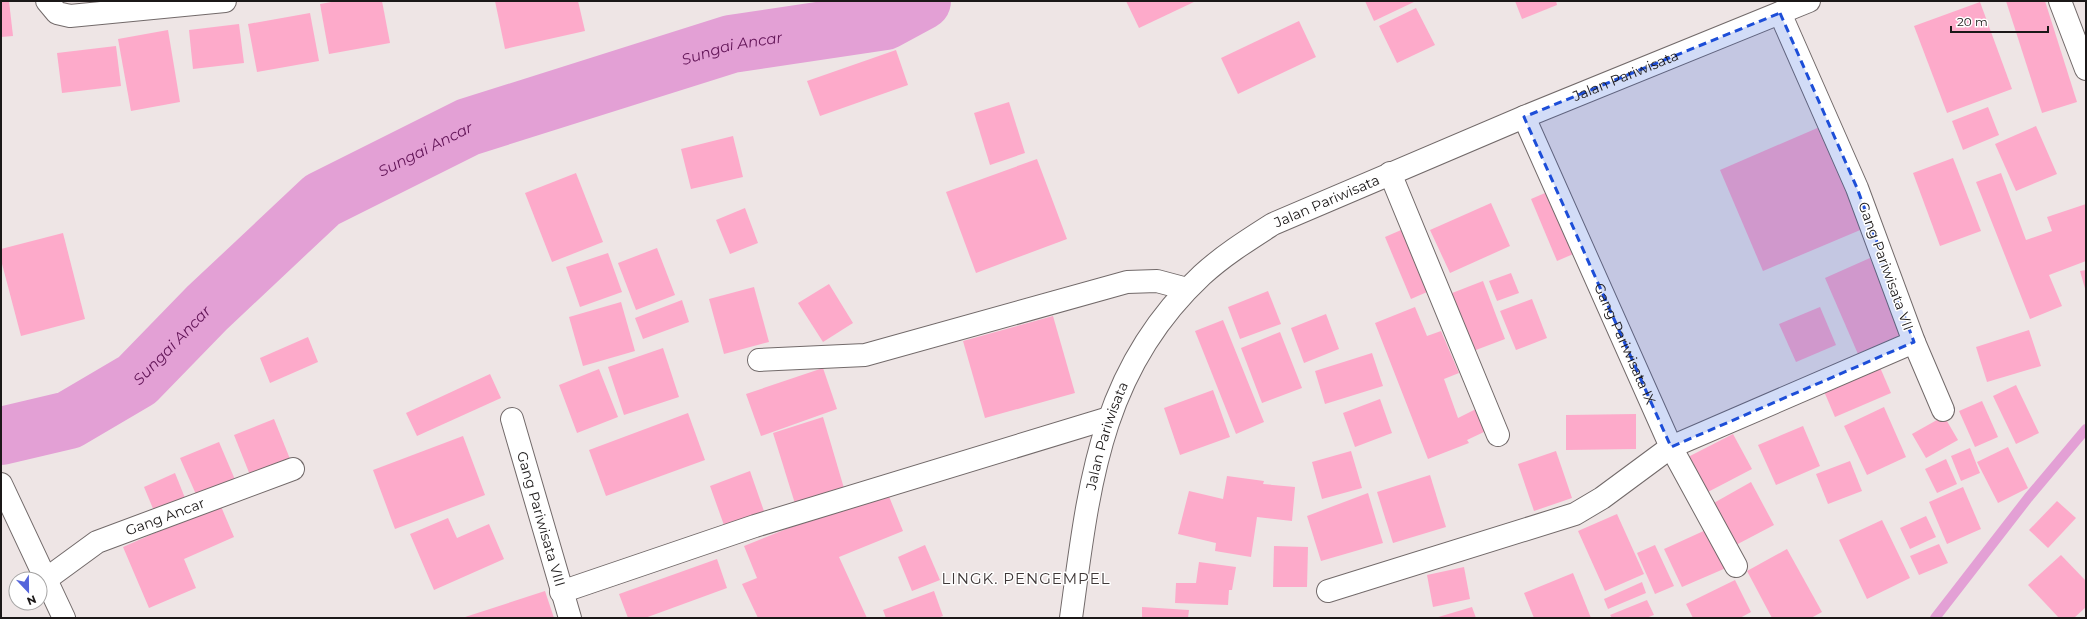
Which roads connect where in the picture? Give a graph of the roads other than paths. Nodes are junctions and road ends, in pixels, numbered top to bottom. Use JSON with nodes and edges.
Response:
{"nodes":[{"id":1,"x":47,"y":1,"type":"edge"},
{"id":2,"x":225,"y":1,"type":"edge"},
{"id":3,"x":1809,"y":1,"type":"edge"},
{"id":4,"x":2060,"y":1,"type":"edge"},
{"id":5,"x":1780,"y":13,"type":"junction"},
{"id":6,"x":2086,"y":69,"type":"edge"},
{"id":7,"x":1524,"y":116,"type":"junction"},
{"id":8,"x":1390,"y":173,"type":"junction"},
{"id":9,"x":1187,"y":289,"type":"junction"},
{"id":10,"x":1914,"y":342,"type":"junction"},
{"id":11,"x":759,"y":360,"type":"dead end"},
{"id":12,"x":1943,"y":410,"type":"dead end"},
{"id":13,"x":1109,"y":418,"type":"junction"},
{"id":14,"x":512,"y":420,"type":"dead end"},
{"id":15,"x":1498,"y":435,"type":"dead end"},
{"id":16,"x":1671,"y":447,"type":"junction"},
{"id":17,"x":293,"y":469,"type":"dead end"},
{"id":18,"x":1,"y":484,"type":"edge"},
{"id":19,"x":1736,"y":566,"type":"dead end"},
{"id":20,"x":40,"y":571,"type":"edge"},
{"id":21,"x":48,"y":571,"type":"edge"},
{"id":22,"x":48,"y":587,"type":"edge"},
{"id":23,"x":1328,"y":591,"type":"dead end"},
{"id":24,"x":561,"y":592,"type":"junction"},
{"id":25,"x":64,"y":618,"type":"edge"},
{"id":26,"x":570,"y":618,"type":"edge"},
{"id":27,"x":1071,"y":618,"type":"edge"}],
"edges":[{"from":1,"to":2,"type":"street"},
{"from":3,"to":5,"type":"street","name":"Jalan Pariwisata"},
{"from":4,"to":6,"type":"street"},
{"from":5,"to":7,"type":"street","name":"Jalan Pariwisata"},
{"from":5,"to":10,"type":"street","name":"Gang Pariwisata VII"},
{"from":7,"to":8,"type":"street","name":"Jalan Pariwisata"},
{"from":7,"to":16,"type":"street","name":"Gang Pariwisata IX"},
{"from":8,"to":9,"type":"street","name":"Jalan Pariwisata"},
{"from":8,"to":15,"type":"street"},
{"from":9,"to":11,"type":"street"},
{"from":9,"to":13,"type":"street","name":"Jalan Pariwisata"},
{"from":10,"to":12,"type":"street"},
{"from":10,"to":16,"type":"street","name":"Gang Pariwisata VII"},
{"from":13,"to":24,"type":"street"},
{"from":13,"to":27,"type":"street","name":"Jalan Pariwisata"},
{"from":14,"to":24,"type":"street","name":"Gang Pariwisata VIII"},
{"from":16,"to":19,"type":"street","name":"Gang Pariwisata IX"},
{"from":16,"to":23,"type":"street","name":"Gang Pariwisata VII"},
{"from":17,"to":21,"type":"street","name":"Gang Ancar"},
{"from":18,"to":20,"type":"street"},
{"from":22,"to":25,"type":"street"},
{"from":24,"to":26,"type":"street","name":"Gang Pariwisata VIII"}]}
